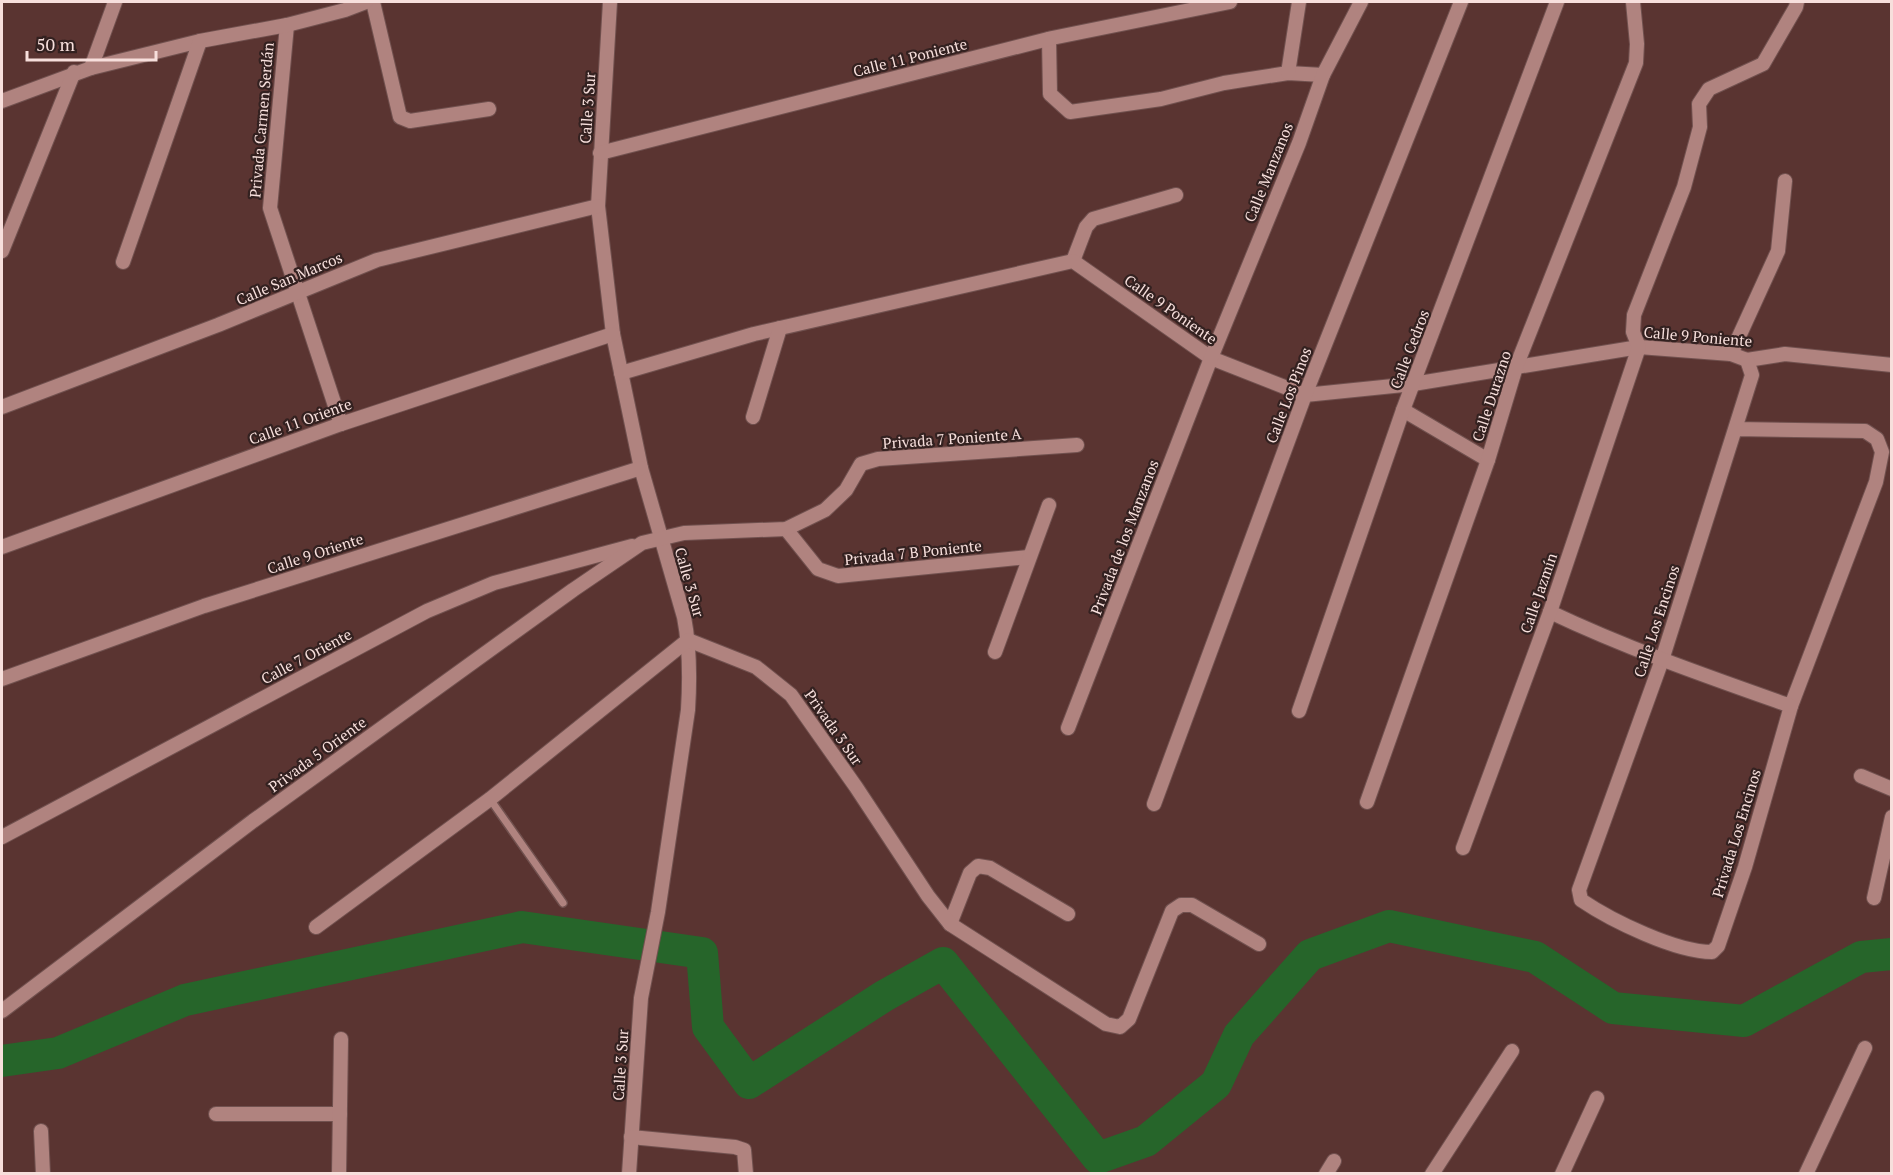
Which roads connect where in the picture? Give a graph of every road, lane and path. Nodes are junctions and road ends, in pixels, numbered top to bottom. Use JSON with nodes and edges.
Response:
{"nodes":[{"id":1,"x":115,"y":2,"type":"edge"},
{"id":2,"x":366,"y":2,"type":"edge"},
{"id":3,"x":373,"y":2,"type":"edge"},
{"id":4,"x":610,"y":2,"type":"edge"},
{"id":5,"x":1230,"y":2,"type":"edge"},
{"id":6,"x":1299,"y":2,"type":"edge"},
{"id":7,"x":1361,"y":2,"type":"edge"},
{"id":8,"x":1461,"y":2,"type":"edge"},
{"id":9,"x":1557,"y":2,"type":"edge"},
{"id":10,"x":1633,"y":2,"type":"edge"},
{"id":11,"x":1797,"y":2,"type":"edge"},
{"id":12,"x":345,"y":6,"type":"edge"},
{"id":13,"x":287,"y":25,"type":"junction"},
{"id":14,"x":1049,"y":39,"type":"junction"},
{"id":15,"x":200,"y":41,"type":"junction"},
{"id":16,"x":91,"y":68,"type":"junction"},
{"id":17,"x":74,"y":72,"type":"junction"},
{"id":18,"x":1288,"y":73,"type":"junction"},
{"id":19,"x":1323,"y":75,"type":"junction"},
{"id":20,"x":2,"y":101,"type":"edge"},
{"id":21,"x":489,"y":109,"type":"dead end"},
{"id":22,"x":600,"y":153,"type":"junction"},
{"id":23,"x":1785,"y":182,"type":"dead end"},
{"id":24,"x":1176,"y":195,"type":"dead end"},
{"id":25,"x":598,"y":207,"type":"junction"},
{"id":26,"x":2,"y":251,"type":"edge"},
{"id":27,"x":1073,"y":261,"type":"junction"},
{"id":28,"x":123,"y":262,"type":"dead end"},
{"id":29,"x":299,"y":293,"type":"junction"},
{"id":30,"x":780,"y":328,"type":"junction"},
{"id":31,"x":613,"y":334,"type":"junction"},
{"id":32,"x":1639,"y":347,"type":"junction"},
{"id":33,"x":1731,"y":354,"type":"junction"},
{"id":34,"x":1211,"y":358,"type":"junction"},
{"id":35,"x":1747,"y":360,"type":"junction"},
{"id":36,"x":1892,"y":365,"type":"edge"},
{"id":37,"x":1516,"y":367,"type":"junction"},
{"id":38,"x":621,"y":374,"type":"junction"},
{"id":39,"x":1413,"y":384,"type":"junction"},
{"id":40,"x":1305,"y":395,"type":"junction"},
{"id":41,"x":2,"y":407,"type":"edge"},
{"id":42,"x":1403,"y":410,"type":"junction"},
{"id":43,"x":753,"y":417,"type":"dead end"},
{"id":44,"x":341,"y":424,"type":"junction"},
{"id":45,"x":1735,"y":429,"type":"junction"},
{"id":46,"x":1077,"y":445,"type":"dead end"},
{"id":47,"x":1488,"y":460,"type":"junction"},
{"id":48,"x":641,"y":468,"type":"junction"},
{"id":49,"x":1049,"y":505,"type":"dead end"},
{"id":50,"x":786,"y":529,"type":"junction"},
{"id":51,"x":660,"y":538,"type":"junction"},
{"id":52,"x":642,"y":543,"type":"junction"},
{"id":53,"x":2,"y":547,"type":"edge"},
{"id":54,"x":1028,"y":557,"type":"junction"},
{"id":55,"x":1550,"y":612,"type":"junction"},
{"id":56,"x":688,"y":639,"type":"junction"},
{"id":57,"x":995,"y":652,"type":"dead end"},
{"id":58,"x":1662,"y":660,"type":"junction"},
{"id":59,"x":2,"y":679,"type":"edge"},
{"id":60,"x":1791,"y":706,"type":"junction"},
{"id":61,"x":1299,"y":711,"type":"dead end"},
{"id":62,"x":1068,"y":728,"type":"dead end"},
{"id":63,"x":1862,"y":776,"type":"dead end"},
{"id":64,"x":1892,"y":789,"type":"edge"},
{"id":65,"x":490,"y":799,"type":"junction"},
{"id":66,"x":1367,"y":802,"type":"dead end"},
{"id":67,"x":1154,"y":804,"type":"dead end"},
{"id":68,"x":1892,"y":817,"type":"edge"},
{"id":69,"x":2,"y":837,"type":"edge"},
{"id":70,"x":1463,"y":849,"type":"dead end"},
{"id":71,"x":1874,"y":898,"type":"dead end"},
{"id":72,"x":563,"y":903,"type":"dead end"},
{"id":73,"x":1068,"y":914,"type":"dead end"},
{"id":74,"x":950,"y":924,"type":"junction"},
{"id":75,"x":316,"y":927,"type":"dead end"},
{"id":76,"x":1259,"y":944,"type":"dead end"},
{"id":77,"x":1697,"y":952,"type":"joint"},
{"id":78,"x":2,"y":1011,"type":"edge"},
{"id":79,"x":341,"y":1039,"type":"dead end"},
{"id":80,"x":1865,"y":1048,"type":"dead end"},
{"id":81,"x":1512,"y":1051,"type":"dead end"},
{"id":82,"x":1597,"y":1098,"type":"dead end"},
{"id":83,"x":216,"y":1114,"type":"dead end"},
{"id":84,"x":340,"y":1114,"type":"junction"},
{"id":85,"x":41,"y":1131,"type":"dead end"},
{"id":86,"x":631,"y":1137,"type":"junction"},
{"id":87,"x":1334,"y":1161,"type":"dead end"},
{"id":88,"x":43,"y":1173,"type":"edge"},
{"id":89,"x":339,"y":1173,"type":"edge"},
{"id":90,"x":629,"y":1173,"type":"edge"},
{"id":91,"x":746,"y":1173,"type":"edge"},
{"id":92,"x":1326,"y":1173,"type":"edge"},
{"id":93,"x":1432,"y":1173,"type":"edge"},
{"id":94,"x":1562,"y":1173,"type":"edge"},
{"id":95,"x":1806,"y":1173,"type":"edge"}],
"edges":[{"from":1,"to":16,"type":"street"},
{"from":2,"to":12,"type":"street"},
{"from":3,"to":21,"type":"street"},
{"from":4,"to":22,"type":"street","name":"Calle 3 Sur"},
{"from":5,"to":14,"type":"street","name":"Calle 11 Poniente"},
{"from":6,"to":18,"type":"street"},
{"from":7,"to":19,"type":"street","name":"Calle Manzanos"},
{"from":8,"to":40,"type":"street","name":"Calle Los Pinos"},
{"from":9,"to":39,"type":"street","name":"Calle Cedros"},
{"from":10,"to":37,"type":"street","name":"Calle Durazno"},
{"from":11,"to":32,"type":"street"},
{"from":12,"to":13,"type":"street"},
{"from":13,"to":15,"type":"street"},
{"from":13,"to":29,"type":"street","name":"Privada Carmen Serdán"},
{"from":14,"to":18,"type":"street"},
{"from":14,"to":22,"type":"street","name":"Calle 11 Poniente"},
{"from":15,"to":16,"type":"street"},
{"from":15,"to":28,"type":"street"},
{"from":16,"to":17,"type":"street"},
{"from":17,"to":20,"type":"street"},
{"from":17,"to":26,"type":"street"},
{"from":18,"to":19,"type":"street"},
{"from":19,"to":34,"type":"street","name":"Calle Manzanos"},
{"from":22,"to":25,"type":"street","name":"Calle 3 Sur"},
{"from":23,"to":33,"type":"street"},
{"from":24,"to":27,"type":"street"},
{"from":25,"to":29,"type":"street","name":"Calle San Marcos"},
{"from":25,"to":31,"type":"street","name":"Calle 3 Sur"},
{"from":27,"to":30,"type":"street"},
{"from":27,"to":34,"type":"street","name":"Calle 9 Poniente"},
{"from":29,"to":41,"type":"street","name":"Calle San Marcos"},
{"from":29,"to":44,"type":"street","name":"Privada Carmen Serdán"},
{"from":30,"to":38,"type":"street"},
{"from":30,"to":43,"type":"street"},
{"from":31,"to":38,"type":"street","name":"Calle 3 Sur"},
{"from":31,"to":44,"type":"street","name":"Calle 11 Oriente"},
{"from":32,"to":33,"type":"street","name":"Calle 9 Poniente"},
{"from":32,"to":37,"type":"street","name":"Calle 9 Poniente"},
{"from":32,"to":55,"type":"street","name":"Calle Jazmín"},
{"from":33,"to":35,"type":"street","name":"Calle 9 Poniente"},
{"from":34,"to":40,"type":"street","name":"Calle 9 Poniente"},
{"from":34,"to":62,"type":"street","name":"Privada de los Manzanos"},
{"from":35,"to":36,"type":"street","name":"Calle 9 Poniente"},
{"from":35,"to":45,"type":"street","name":"Calle Los Encinos"},
{"from":37,"to":39,"type":"street","name":"Calle 9 Poniente"},
{"from":37,"to":47,"type":"street","name":"Calle Durazno"},
{"from":38,"to":48,"type":"street","name":"Calle 3 Sur"},
{"from":39,"to":40,"type":"street","name":"Calle 9 Poniente"},
{"from":39,"to":42,"type":"street","name":"Calle Cedros"},
{"from":40,"to":67,"type":"street","name":"Calle Los Pinos"},
{"from":42,"to":47,"type":"street"},
{"from":42,"to":61,"type":"street","name":"Calle Cedros"},
{"from":44,"to":53,"type":"street","name":"Calle 11 Oriente"},
{"from":45,"to":58,"type":"street","name":"Calle Los Encinos"},
{"from":45,"to":60,"type":"street"},
{"from":46,"to":50,"type":"street","name":"Privada 7 Poniente A"},
{"from":47,"to":66,"type":"street","name":"Calle Durazno"},
{"from":48,"to":51,"type":"street","name":"Calle 3 Sur"},
{"from":48,"to":59,"type":"street","name":"Calle 9 Oriente"},
{"from":49,"to":54,"type":"street"},
{"from":50,"to":51,"type":"street","name":"Privada 5 Oriente"},
{"from":50,"to":54,"type":"street","name":"Privada 7 B Poniente"},
{"from":51,"to":52,"type":"street","name":"Privada 5 Oriente"},
{"from":51,"to":56,"type":"street","name":"Calle 3 Sur"},
{"from":52,"to":69,"type":"street","name":"Calle 7 Oriente"},
{"from":52,"to":78,"type":"street","name":"Privada 5 Oriente"},
{"from":54,"to":57,"type":"street"},
{"from":55,"to":58,"type":"street"},
{"from":55,"to":70,"type":"street","name":"Calle Jazmín"},
{"from":56,"to":65,"type":"street"},
{"from":56,"to":74,"type":"street","name":"Privada 3 Sur"},
{"from":56,"to":86,"type":"street","name":"Calle 3 Sur"},
{"from":58,"to":60,"type":"street"},
{"from":58,"to":77,"type":"street","name":"Calle Los Encinos"},
{"from":60,"to":77,"type":"street","name":"Privada Los Encinos"},
{"from":63,"to":64,"type":"street"},
{"from":65,"to":72,"type":"lane"},
{"from":65,"to":75,"type":"street"},
{"from":68,"to":71,"type":"street"},
{"from":73,"to":74,"type":"street"},
{"from":74,"to":76,"type":"street","name":"Privada 3 Sur"},
{"from":79,"to":84,"type":"street"},
{"from":80,"to":95,"type":"street"},
{"from":81,"to":93,"type":"street"},
{"from":82,"to":94,"type":"street"},
{"from":83,"to":84,"type":"street"},
{"from":84,"to":89,"type":"street"},
{"from":85,"to":88,"type":"street"},
{"from":86,"to":90,"type":"street","name":"Calle 3 Sur"},
{"from":86,"to":91,"type":"street"},
{"from":87,"to":92,"type":"street"}]}
